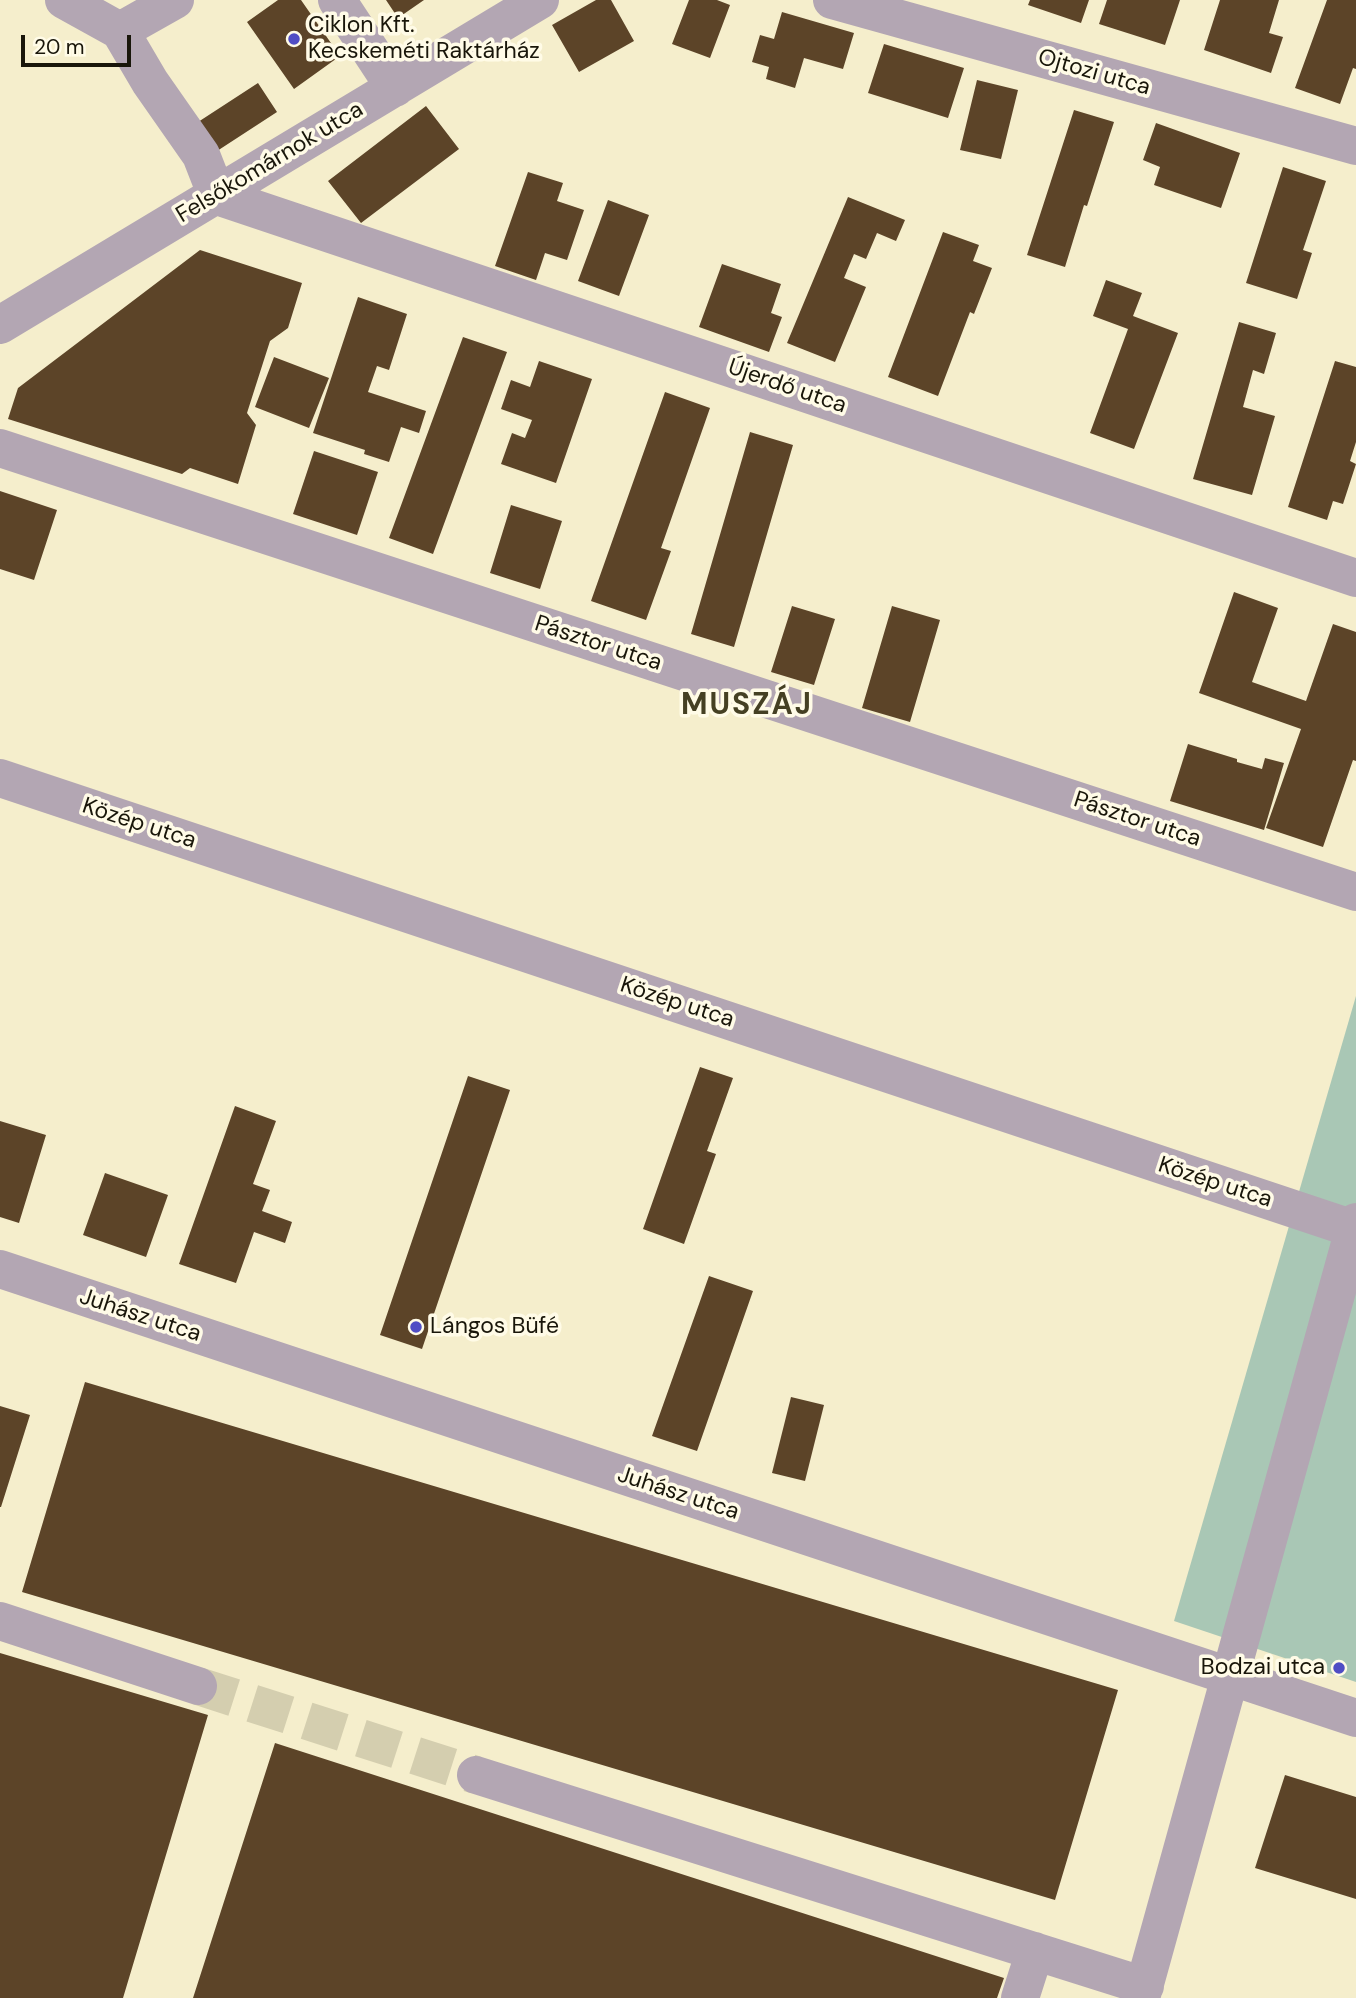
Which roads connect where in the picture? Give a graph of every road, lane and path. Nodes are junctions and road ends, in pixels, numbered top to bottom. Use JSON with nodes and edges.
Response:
{"nodes":[{"id":1,"x":64,"y":0,"type":"edge"},
{"id":2,"x":175,"y":0,"type":"edge"},
{"id":3,"x":337,"y":0,"type":"edge"},
{"id":4,"x":540,"y":0,"type":"edge"},
{"id":5,"x":832,"y":0,"type":"edge"},
{"id":6,"x":120,"y":31,"type":"junction"},
{"id":7,"x":395,"y":88,"type":"junction"},
{"id":8,"x":1356,"y":146,"type":"edge"},
{"id":9,"x":217,"y":195,"type":"junction"},
{"id":10,"x":0,"y":325,"type":"edge"},
{"id":11,"x":0,"y":448,"type":"edge"},
{"id":12,"x":1356,"y":578,"type":"edge"},
{"id":13,"x":0,"y":778,"type":"edge"},
{"id":14,"x":1356,"y":892,"type":"edge"},
{"id":15,"x":1355,"y":1225,"type":"edge"},
{"id":16,"x":0,"y":1269,"type":"edge"},
{"id":17,"x":0,"y":1622,"type":"edge"},
{"id":18,"x":1230,"y":1677,"type":"junction"},
{"id":19,"x":198,"y":1686,"type":"tunnel mouth"},
{"id":20,"x":1356,"y":1718,"type":"edge"},
{"id":21,"x":476,"y":1775,"type":"tunnel mouth"},
{"id":22,"x":1035,"y":1951,"type":"junction"},
{"id":23,"x":1143,"y":1992,"type":"edge"},
{"id":24,"x":1020,"y":1998,"type":"edge"}],
"edges":[{"from":1,"to":6,"type":"street"},
{"from":2,"to":6,"type":"street"},
{"from":3,"to":7,"type":"street"},
{"from":4,"to":7,"type":"street","name":"Felsőkomárnok utca"},
{"from":5,"to":8,"type":"street","name":"Ojtozi utca"},
{"from":6,"to":9,"type":"street"},
{"from":7,"to":9,"type":"street","name":"Felsőkomárnok utca"},
{"from":9,"to":10,"type":"street","name":"Felsőkomárnok utca"},
{"from":9,"to":12,"type":"street","name":"Újerdő utca"},
{"from":11,"to":14,"type":"street","name":"Pásztor utca"},
{"from":13,"to":15,"type":"street","name":"Közép utca"},
{"from":15,"to":18,"type":"street"},
{"from":16,"to":18,"type":"street","name":"Juhász utca"},
{"from":17,"to":19,"type":"street"},
{"from":18,"to":20,"type":"street","name":"Juhász utca"},
{"from":18,"to":23,"type":"street"},
{"from":21,"to":22,"type":"street"},
{"from":22,"to":23,"type":"street"},
{"from":22,"to":24,"type":"street"}]}
